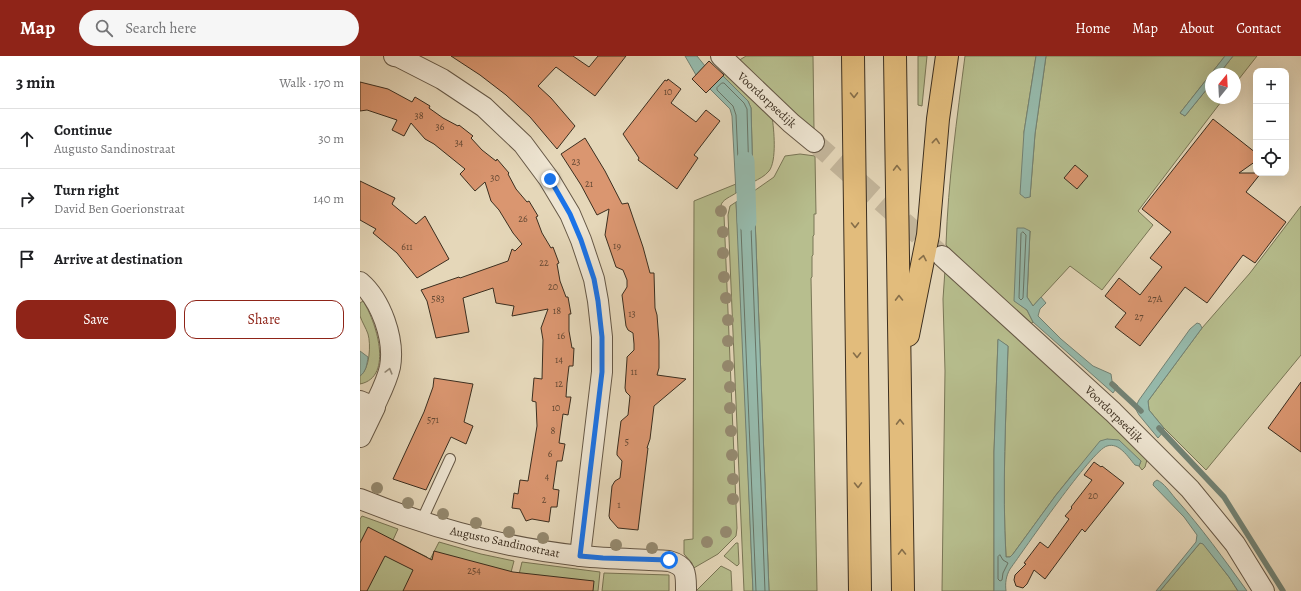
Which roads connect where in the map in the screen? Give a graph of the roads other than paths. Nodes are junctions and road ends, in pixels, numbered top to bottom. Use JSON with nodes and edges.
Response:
{"nodes":[{"id":1,"x":394,"y":56,"type":"edge"},
{"id":2,"x":720,"y":56,"type":"edge"},
{"id":3,"x":853,"y":56,"type":"edge"},
{"id":4,"x":895,"y":56,"type":"edge"},
{"id":5,"x":946,"y":56,"type":"edge"},
{"id":6,"x":814,"y":142,"type":"tunnel mouth"},
{"id":7,"x":942,"y":256,"type":"tunnel mouth"},
{"id":8,"x":360,"y":282,"type":"edge"},
{"id":9,"x":900,"y":379,"type":"junction"},
{"id":10,"x":367,"y":404,"type":"edge"},
{"id":11,"x":360,"y":436,"type":"edge"},
{"id":12,"x":450,"y":459,"type":"dead end"},
{"id":13,"x":360,"y":499,"type":"edge"},
{"id":14,"x":421,"y":522,"type":"junction"},
{"id":15,"x":580,"y":556,"type":"junction"},
{"id":16,"x":686,"y":591,"type":"edge"},
{"id":17,"x":860,"y":591,"type":"edge"},
{"id":18,"x":903,"y":591,"type":"edge"},
{"id":19,"x":1264,"y":591,"type":"edge"}],
"edges":[{"from":1,"to":15,"type":"street"},
{"from":2,"to":6,"type":"street","name":"Voordorpsedijk"},
{"from":3,"to":17,"type":"highway","one_way":true},
{"from":9,"to":4,"type":"highway","one_way":true},
{"from":9,"to":5,"type":"highway","one_way":true},
{"from":7,"to":19,"type":"street","name":"Voordorpsedijk"},
{"from":10,"to":8,"type":"street","one_way":true},
{"from":18,"to":9,"type":"highway","one_way":true},
{"from":10,"to":11,"type":"street"},
{"from":12,"to":14,"type":"lane"},
{"from":13,"to":14,"type":"street","name":"Augusto Sandinostraat"},
{"from":14,"to":15,"type":"street","name":"Augusto Sandinostraat"},
{"from":15,"to":16,"type":"street","name":"Augusto Sandinostraat"}]}
